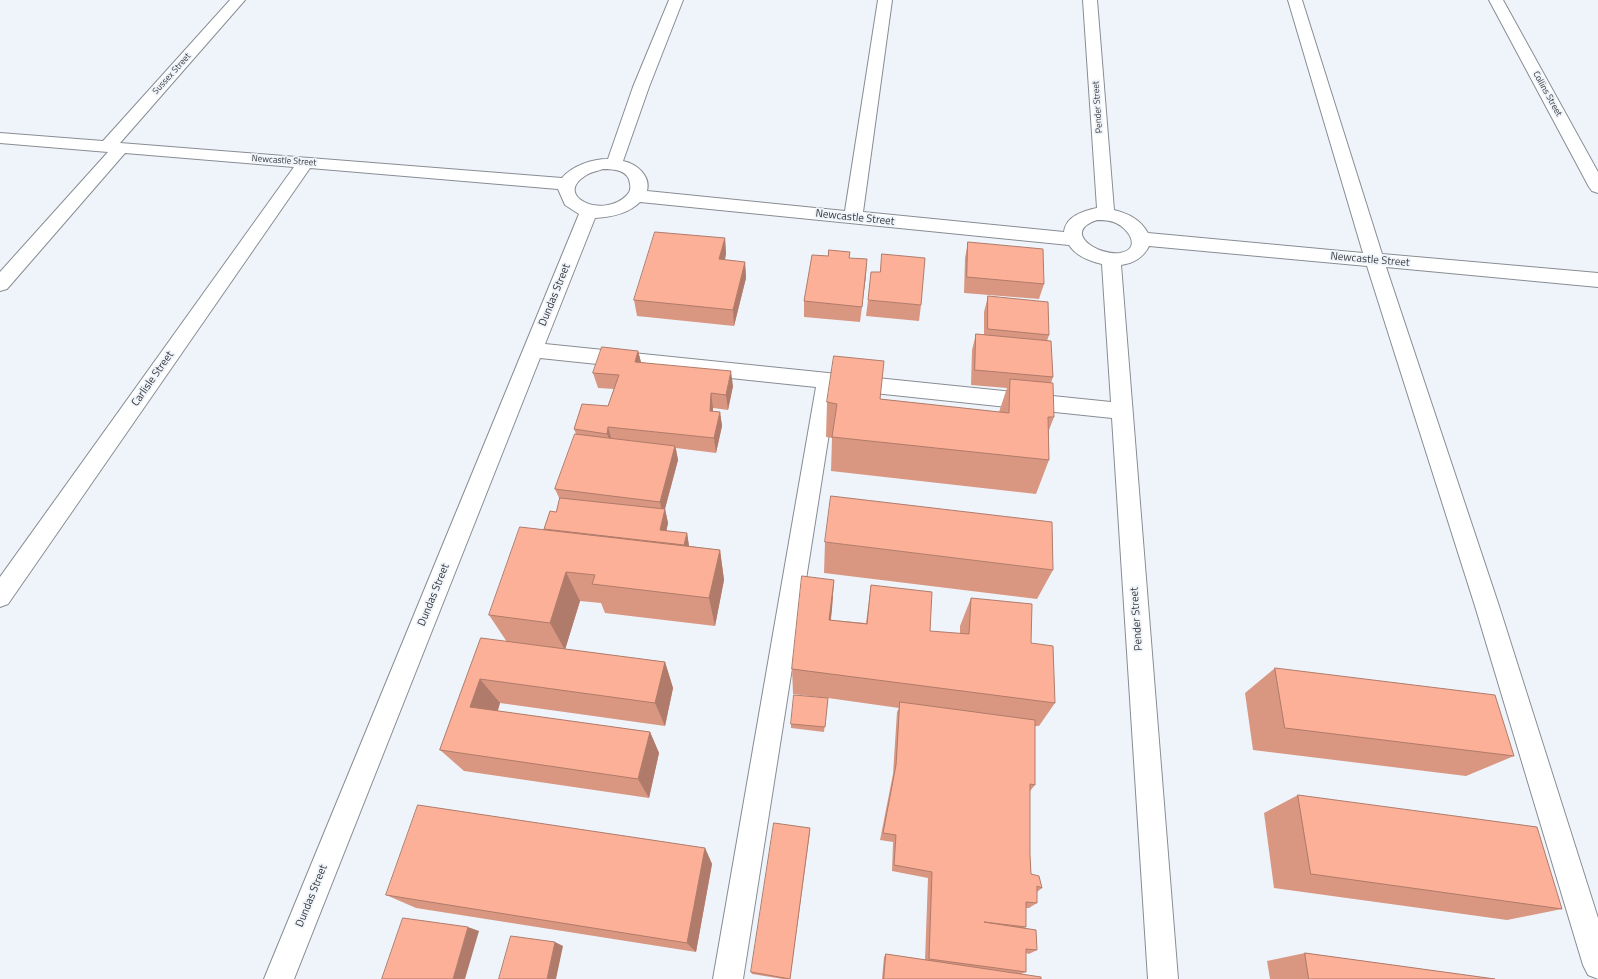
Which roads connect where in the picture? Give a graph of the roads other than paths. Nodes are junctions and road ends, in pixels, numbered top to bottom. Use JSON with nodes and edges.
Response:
{"nodes":[{"id":1,"x":238,"y":0,"type":"edge"},
{"id":2,"x":676,"y":0,"type":"edge"},
{"id":3,"x":885,"y":0,"type":"edge"},
{"id":4,"x":1090,"y":0,"type":"edge"},
{"id":5,"x":1295,"y":0,"type":"edge"},
{"id":6,"x":1496,"y":0,"type":"edge"},
{"id":7,"x":0,"y":138,"type":"edge"},
{"id":8,"x":114,"y":148,"type":"junction"},
{"id":9,"x":306,"y":162,"type":"junction"},
{"id":10,"x":614,"y":164,"type":"junction"},
{"id":11,"x":567,"y":184,"type":"junction"},
{"id":12,"x":1598,"y":187,"type":"edge"},
{"id":13,"x":636,"y":196,"type":"junction"},
{"id":14,"x":589,"y":211,"type":"junction"},
{"id":15,"x":1106,"y":214,"type":"junction"},
{"id":16,"x":853,"y":218,"type":"junction"},
{"id":17,"x":1074,"y":239,"type":"junction"},
{"id":18,"x":1141,"y":239,"type":"junction"},
{"id":19,"x":1111,"y":260,"type":"junction"},
{"id":20,"x":1375,"y":261,"type":"junction"},
{"id":21,"x":1598,"y":280,"type":"edge"},
{"id":22,"x":0,"y":284,"type":"edge"},
{"id":23,"x":533,"y":350,"type":"junction"},
{"id":24,"x":827,"y":380,"type":"junction"},
{"id":25,"x":1122,"y":411,"type":"junction"},
{"id":26,"x":0,"y":596,"type":"edge"},
{"id":27,"x":1598,"y":965,"type":"edge"},
{"id":28,"x":279,"y":979,"type":"edge"},
{"id":29,"x":728,"y":979,"type":"edge"},
{"id":30,"x":1163,"y":979,"type":"edge"}],
"edges":[{"from":1,"to":8,"type":"street","name":"Sussex Street"},
{"from":2,"to":10,"type":"street"},
{"from":3,"to":16,"type":"street"},
{"from":4,"to":15,"type":"street","name":"Pender Street"},
{"from":5,"to":20,"type":"street"},
{"from":6,"to":12,"type":"street","name":"Collins Street"},
{"from":7,"to":8,"type":"street","name":"Newcastle Street"},
{"from":8,"to":9,"type":"street","name":"Newcastle Street"},
{"from":8,"to":22,"type":"street","name":"Sussex Street"},
{"from":9,"to":11,"type":"street","name":"Newcastle Street"},
{"from":9,"to":26,"type":"street","name":"Carlisle Street"},
{"from":10,"to":11,"type":"street"},
{"from":10,"to":13,"type":"street"},
{"from":11,"to":14,"type":"street"},
{"from":13,"to":14,"type":"street"},
{"from":13,"to":16,"type":"street","name":"Newcastle Street"},
{"from":14,"to":23,"type":"street","name":"Dundas Street"},
{"from":15,"to":17,"type":"street"},
{"from":15,"to":18,"type":"street"},
{"from":16,"to":17,"type":"street","name":"Newcastle Street"},
{"from":17,"to":19,"type":"street"},
{"from":18,"to":19,"type":"street"},
{"from":18,"to":20,"type":"street","name":"Newcastle Street"},
{"from":19,"to":25,"type":"street","name":"Pender Street"},
{"from":20,"to":21,"type":"street","name":"Newcastle Street"},
{"from":20,"to":27,"type":"street"},
{"from":23,"to":24,"type":"street"},
{"from":23,"to":28,"type":"street","name":"Dundas Street"},
{"from":24,"to":25,"type":"street"},
{"from":24,"to":29,"type":"street"},
{"from":25,"to":30,"type":"street","name":"Pender Street"}]}
